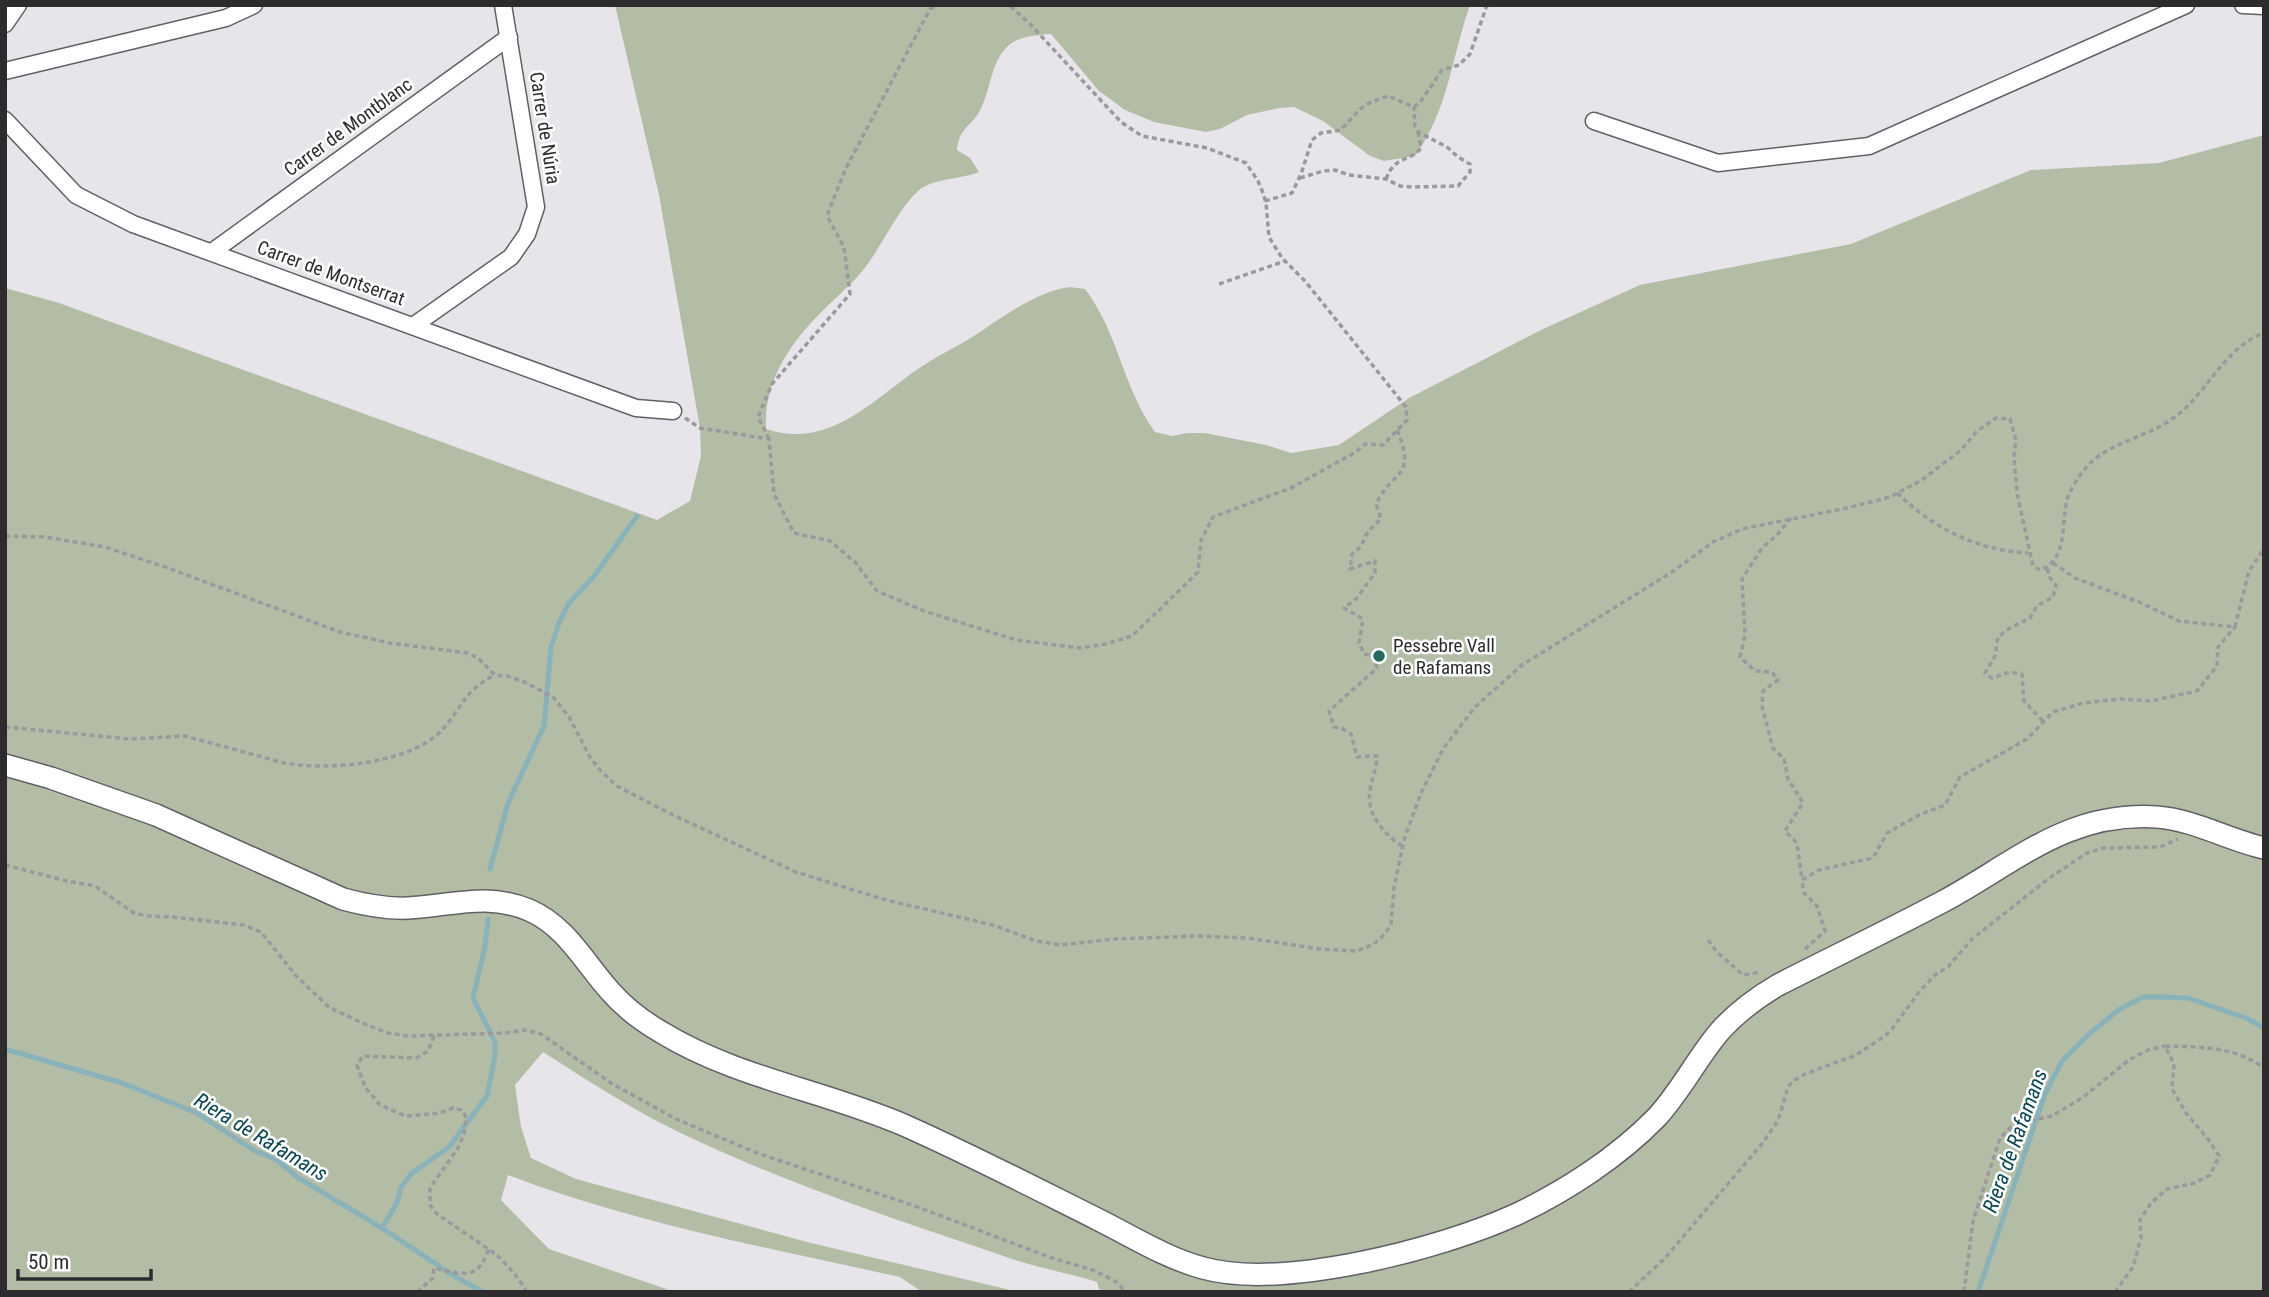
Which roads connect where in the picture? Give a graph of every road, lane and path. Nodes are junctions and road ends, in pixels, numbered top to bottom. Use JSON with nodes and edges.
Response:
{"nodes":[{"id":1,"x":18,"y":5,"type":"edge"},
{"id":2,"x":254,"y":5,"type":"edge"},
{"id":3,"x":503,"y":5,"type":"edge"},
{"id":4,"x":937,"y":5,"type":"edge"},
{"id":5,"x":1009,"y":5,"type":"edge"},
{"id":6,"x":1487,"y":5,"type":"edge"},
{"id":7,"x":2186,"y":5,"type":"edge"},
{"id":8,"x":2243,"y":5,"type":"edge"},
{"id":9,"x":2264,"y":6,"type":"edge"},
{"id":10,"x":5,"y":24,"type":"edge"},
{"id":11,"x":509,"y":37,"type":"junction"},
{"id":12,"x":5,"y":71,"type":"edge"},
{"id":13,"x":1414,"y":107,"type":"junction"},
{"id":14,"x":5,"y":120,"type":"edge"},
{"id":15,"x":1594,"y":121,"type":"dead end"},
{"id":16,"x":1418,"y":132,"type":"junction"},
{"id":17,"x":1300,"y":178,"type":"junction"},
{"id":18,"x":1386,"y":180,"type":"junction"},
{"id":19,"x":1265,"y":201,"type":"junction"},
{"id":20,"x":212,"y":252,"type":"junction"},
{"id":21,"x":1285,"y":261,"type":"junction"},
{"id":22,"x":1219,"y":284,"type":"dead end"},
{"id":23,"x":413,"y":326,"type":"junction"},
{"id":24,"x":2264,"y":333,"type":"edge"},
{"id":25,"x":673,"y":411,"type":"joint"},
{"id":26,"x":1397,"y":430,"type":"junction"},
{"id":27,"x":769,"y":439,"type":"junction"},
{"id":28,"x":1897,"y":493,"type":"junction"},
{"id":29,"x":1791,"y":518,"type":"junction"},
{"id":30,"x":5,"y":536,"type":"edge"},
{"id":31,"x":2264,"y":549,"type":"edge"},
{"id":32,"x":2029,"y":553,"type":"junction"},
{"id":33,"x":2053,"y":563,"type":"junction"},
{"id":34,"x":2047,"y":568,"type":"junction"},
{"id":35,"x":2235,"y":627,"type":"junction"},
{"id":36,"x":495,"y":675,"type":"junction"},
{"id":37,"x":2043,"y":721,"type":"junction"},
{"id":38,"x":5,"y":727,"type":"edge"},
{"id":39,"x":5,"y":765,"type":"edge"},
{"id":40,"x":2206,"y":828,"type":"junction"},
{"id":41,"x":1403,"y":847,"type":"junction"},
{"id":42,"x":2264,"y":848,"type":"edge"},
{"id":43,"x":5,"y":865,"type":"edge"},
{"id":44,"x":1802,"y":880,"type":"junction"},
{"id":45,"x":1708,"y":940,"type":"dead end"},
{"id":46,"x":1804,"y":950,"type":"dead end"},
{"id":47,"x":1766,"y":972,"type":"dead end"},
{"id":48,"x":434,"y":1036,"type":"junction"},
{"id":49,"x":2165,"y":1046,"type":"junction"},
{"id":50,"x":2264,"y":1068,"type":"edge"},
{"id":51,"x":489,"y":1248,"type":"junction"},
{"id":52,"x":417,"y":1292,"type":"edge"},
{"id":53,"x":527,"y":1292,"type":"edge"},
{"id":54,"x":1126,"y":1292,"type":"edge"},
{"id":55,"x":1629,"y":1292,"type":"edge"},
{"id":56,"x":1964,"y":1292,"type":"edge"},
{"id":57,"x":2115,"y":1292,"type":"edge"}],
"edges":[{"from":1,"to":10,"type":"street"},
{"from":2,"to":12,"type":"street"},
{"from":3,"to":11,"type":"street","name":"Carrer de Núria"},
{"from":4,"to":27,"type":"path"},
{"from":5,"to":19,"type":"path"},
{"from":6,"to":13,"type":"path"},
{"from":7,"to":15,"type":"street"},
{"from":8,"to":9,"type":"street"},
{"from":11,"to":20,"type":"street","name":"Carrer de Montblanc"},
{"from":11,"to":23,"type":"street","name":"Carrer de Núria"},
{"from":13,"to":16,"type":"path"},
{"from":13,"to":17,"type":"path"},
{"from":14,"to":20,"type":"street","name":"Carrer de Montserrat"},
{"from":16,"to":18,"type":"path"},
{"from":16,"to":18,"type":"path"},
{"from":17,"to":18,"type":"path"},
{"from":17,"to":19,"type":"path"},
{"from":19,"to":21,"type":"path"},
{"from":20,"to":23,"type":"street","name":"Carrer de Montserrat"},
{"from":21,"to":22,"type":"path"},
{"from":21,"to":26,"type":"path"},
{"from":23,"to":25,"type":"street","name":"Carrer de Montserrat"},
{"from":24,"to":33,"type":"path"},
{"from":25,"to":27,"type":"path"},
{"from":26,"to":27,"type":"path"},
{"from":26,"to":41,"type":"path"},
{"from":28,"to":29,"type":"path"},
{"from":28,"to":32,"type":"path"},
{"from":28,"to":32,"type":"path"},
{"from":29,"to":41,"type":"path"},
{"from":29,"to":44,"type":"path"},
{"from":30,"to":36,"type":"path"},
{"from":31,"to":35,"type":"path"},
{"from":32,"to":34,"type":"path"},
{"from":33,"to":34,"type":"path"},
{"from":33,"to":35,"type":"path"},
{"from":34,"to":37,"type":"path"},
{"from":35,"to":37,"type":"path"},
{"from":36,"to":38,"type":"path"},
{"from":36,"to":41,"type":"path"},
{"from":37,"to":44,"type":"path"},
{"from":39,"to":40,"type":"main road"},
{"from":40,"to":42,"type":"main road"},
{"from":40,"to":55,"type":"path"},
{"from":43,"to":48,"type":"path"},
{"from":44,"to":46,"type":"path"},
{"from":45,"to":47,"type":"path"},
{"from":48,"to":51,"type":"path"},
{"from":48,"to":54,"type":"path"},
{"from":49,"to":50,"type":"path"},
{"from":49,"to":56,"type":"path"},
{"from":49,"to":57,"type":"path"},
{"from":51,"to":52,"type":"path"},
{"from":51,"to":53,"type":"path"}]}
